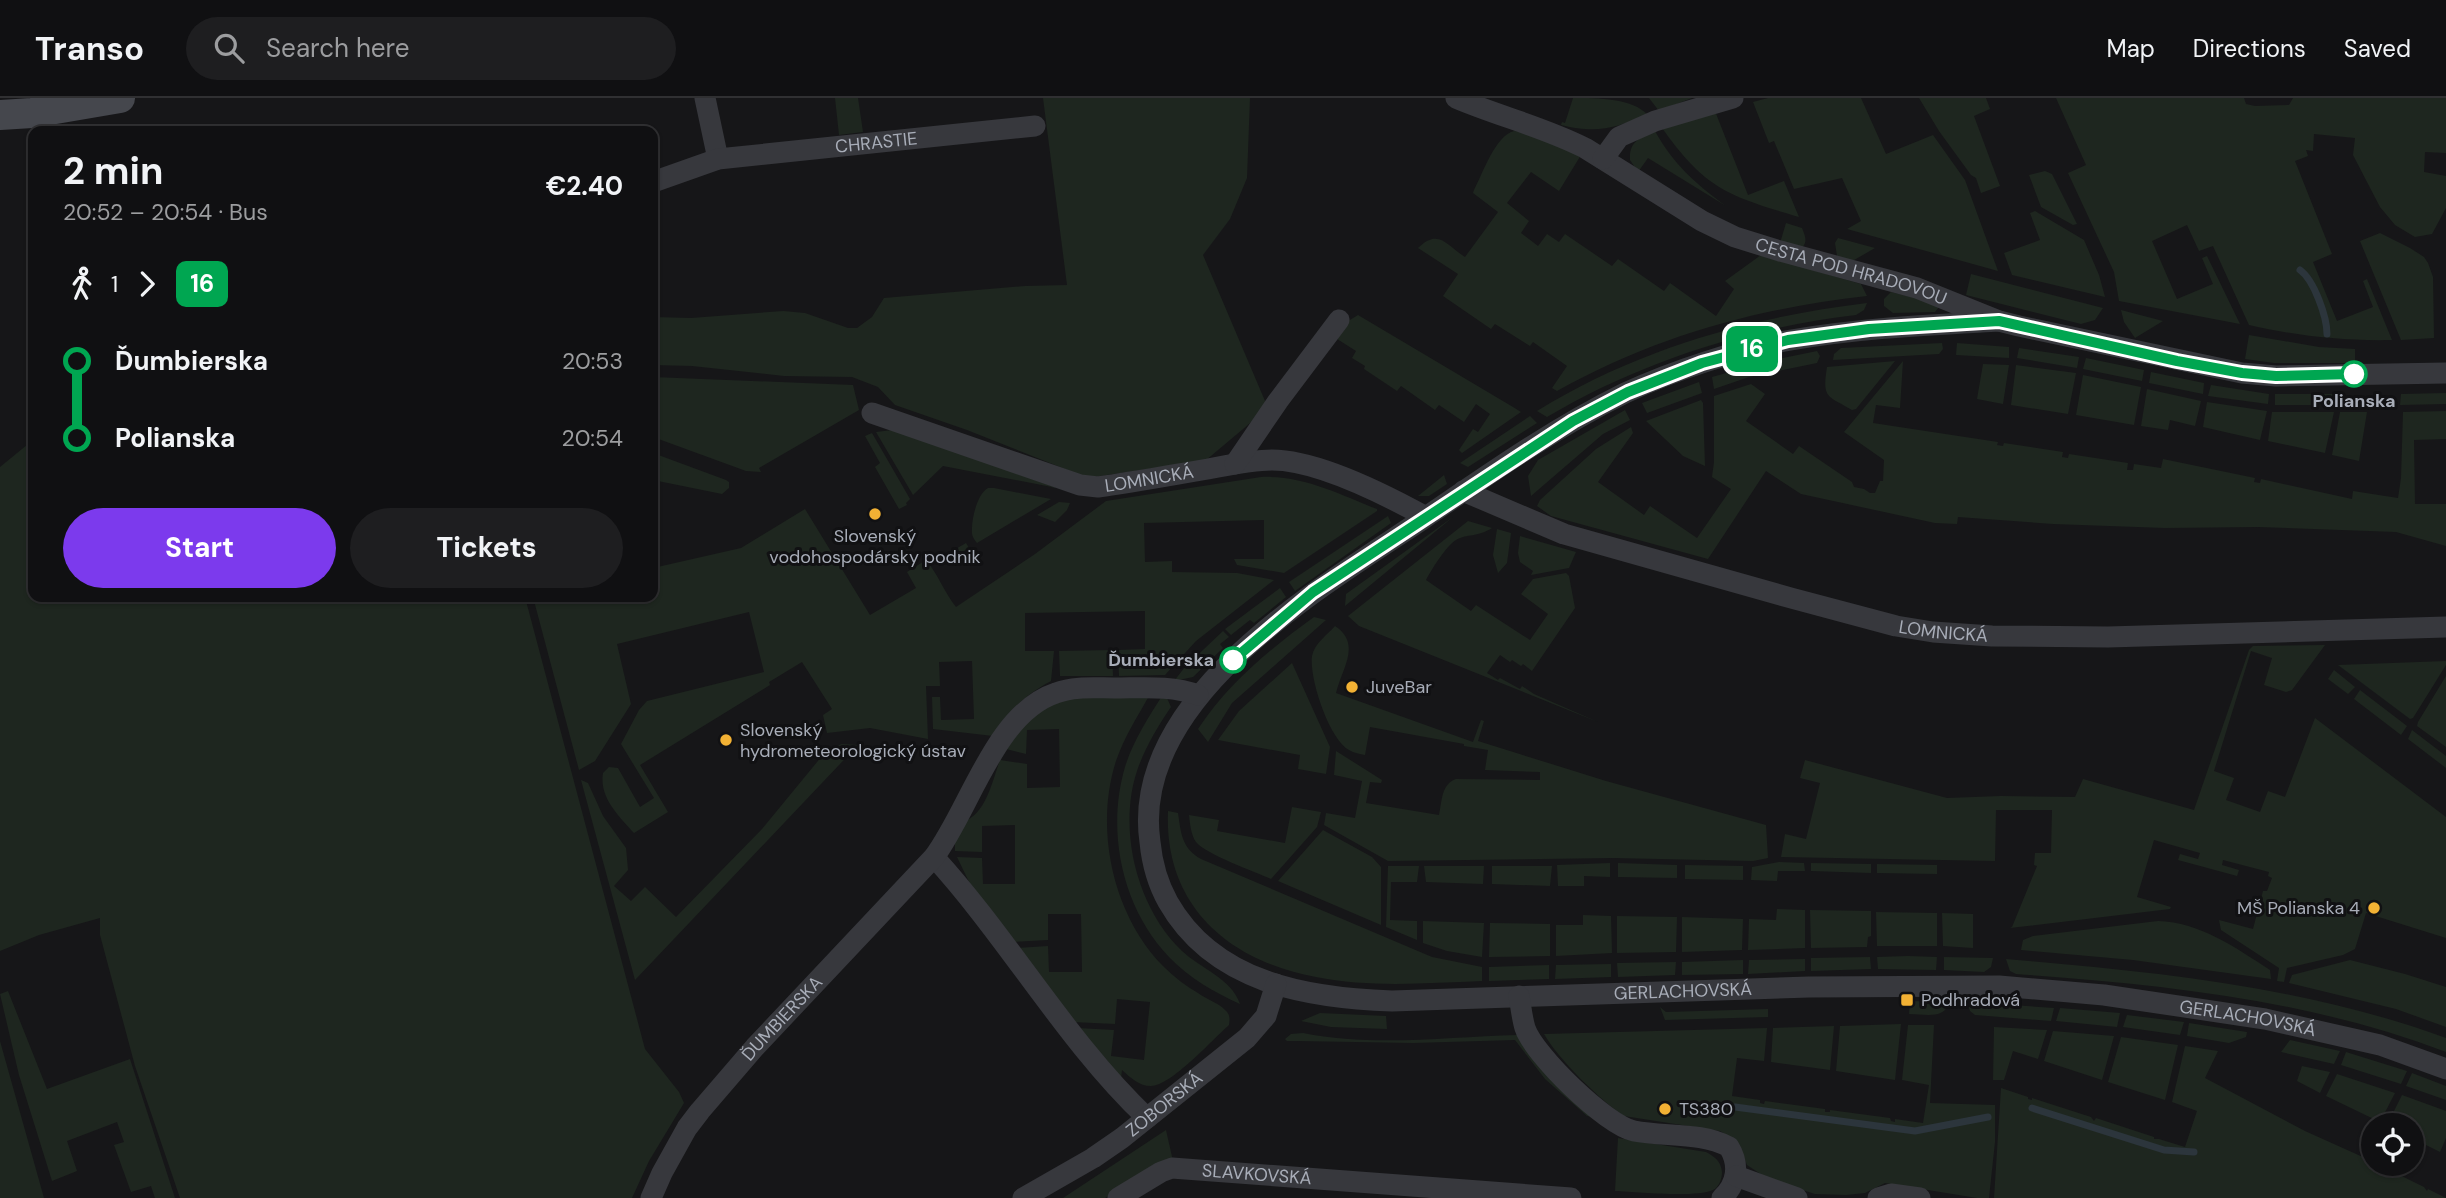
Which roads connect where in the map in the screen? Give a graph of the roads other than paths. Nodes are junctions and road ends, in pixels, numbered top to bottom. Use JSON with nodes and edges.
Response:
{"nodes":[{"id":1,"x":120,"y":98,"type":"edge"},
{"id":2,"x":705,"y":98,"type":"edge"},
{"id":3,"x":1456,"y":98,"type":"edge"},
{"id":4,"x":1733,"y":98,"type":"edge"},
{"id":5,"x":0,"y":99,"type":"edge"},
{"id":6,"x":32,"y":113,"type":"junction"},
{"id":7,"x":0,"y":115,"type":"edge"},
{"id":8,"x":1035,"y":125,"type":"dead end"},
{"id":9,"x":718,"y":159,"type":"junction"},
{"id":10,"x":1603,"y":159,"type":"junction"},
{"id":11,"x":658,"y":180,"type":"edge"},
{"id":12,"x":1339,"y":320,"type":"dead end"},
{"id":13,"x":1999,"y":321,"type":"junction"},
{"id":14,"x":2446,"y":373,"type":"edge"},
{"id":15,"x":872,"y":414,"type":"dead end"},
{"id":16,"x":1235,"y":464,"type":"junction"},
{"id":17,"x":1463,"y":491,"type":"junction"},
{"id":18,"x":1426,"y":517,"type":"junction"},
{"id":19,"x":2446,"y":627,"type":"edge"},
{"id":20,"x":1198,"y":695,"type":"junction"},
{"id":21,"x":934,"y":856,"type":"junction"},
{"id":22,"x":1276,"y":984,"type":"junction"},
{"id":23,"x":1519,"y":996,"type":"junction"},
{"id":24,"x":2446,"y":1069,"type":"edge"},
{"id":25,"x":1147,"y":1118,"type":"junction"},
{"id":26,"x":1736,"y":1176,"type":"junction"},
{"id":27,"x":651,"y":1198,"type":"edge"},
{"id":28,"x":1023,"y":1198,"type":"edge"},
{"id":29,"x":1118,"y":1198,"type":"edge"},
{"id":30,"x":1571,"y":1198,"type":"edge"},
{"id":31,"x":1722,"y":1198,"type":"edge"},
{"id":32,"x":1797,"y":1198,"type":"edge"},
{"id":33,"x":1878,"y":1198,"type":"edge"},
{"id":34,"x":1920,"y":1198,"type":"edge"}],
"edges":[{"from":1,"to":6,"type":"street"},
{"from":2,"to":9,"type":"street"},
{"from":3,"to":10,"type":"street","name":"CESTA POD HRADOVOU"},
{"from":4,"to":10,"type":"street"},
{"from":5,"to":6,"type":"street"},
{"from":6,"to":7,"type":"street"},
{"from":8,"to":9,"type":"street","name":"CHRASTIE"},
{"from":9,"to":11,"type":"street","name":"CHRASTIE"},
{"from":10,"to":13,"type":"street","name":"CESTA POD HRADOVOU"},
{"from":12,"to":16,"type":"street"},
{"from":13,"to":14,"type":"street","name":"CESTA POD HRADOVOU"},
{"from":13,"to":17,"type":"street"},
{"from":15,"to":16,"type":"street","name":"LOMNICKÁ"},
{"from":16,"to":18,"type":"street","name":"LOMNICKÁ"},
{"from":17,"to":18,"type":"street"},
{"from":17,"to":19,"type":"street","name":"LOMNICKÁ"},
{"from":18,"to":20,"type":"street"},
{"from":20,"to":21,"type":"street","name":"ĎUMBIERSKA"},
{"from":20,"to":22,"type":"street","name":"GERLACHOVSKÁ"},
{"from":21,"to":25,"type":"street"},
{"from":21,"to":27,"type":"street","name":"ĎUMBIERSKA"},
{"from":22,"to":23,"type":"street","name":"GERLACHOVSKÁ"},
{"from":22,"to":25,"type":"street","name":"ZOBORSKÁ"},
{"from":23,"to":24,"type":"street","name":"GERLACHOVSKÁ"},
{"from":23,"to":26,"type":"street"},
{"from":25,"to":28,"type":"street","name":"ZOBORSKÁ"},
{"from":26,"to":31,"type":"street"},
{"from":26,"to":32,"type":"street"},
{"from":29,"to":30,"type":"street","name":"SLAVKOVSKÁ"},
{"from":33,"to":34,"type":"street"}]}
